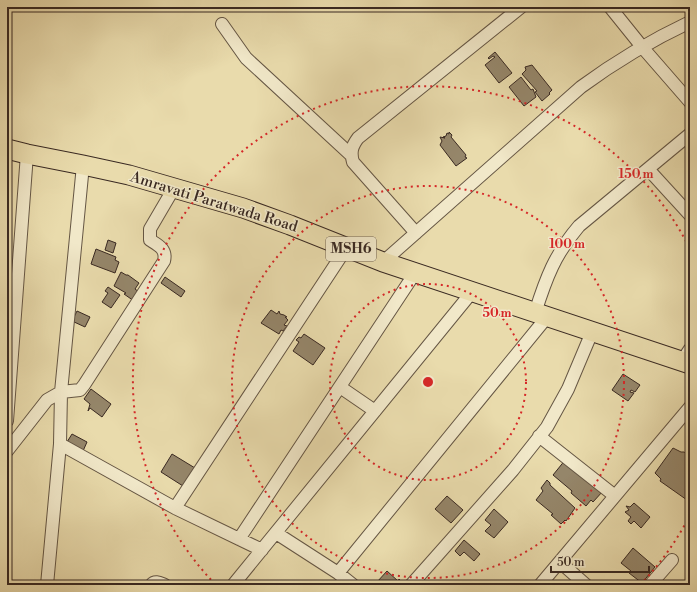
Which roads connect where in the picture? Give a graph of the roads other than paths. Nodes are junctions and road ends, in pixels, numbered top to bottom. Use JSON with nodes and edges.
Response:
{"nodes":[{"id":1,"x":521,"y":7,"type":"edge"},
{"id":2,"x":610,"y":7,"type":"edge"},
{"id":3,"x":690,"y":22,"type":"edge"},
{"id":4,"x":222,"y":24,"type":"dead end"},
{"id":5,"x":642,"y":48,"type":"junction"},
{"id":6,"x":690,"y":102,"type":"edge"},
{"id":7,"x":690,"y":134,"type":"edge"},
{"id":8,"x":7,"y":149,"type":"edge"},
{"id":9,"x":27,"y":154,"type":"junction"},
{"id":10,"x":351,"y":155,"type":"junction"},
{"id":11,"x":83,"y":165,"type":"junction"},
{"id":12,"x":648,"y":169,"type":"junction"},
{"id":13,"x":174,"y":188,"type":"junction"},
{"id":14,"x":690,"y":215,"type":"edge"},
{"id":15,"x":416,"y":233,"type":"junction"},
{"id":16,"x":347,"y":247,"type":"junction"},
{"id":17,"x":383,"y":262,"type":"junction"},
{"id":18,"x":415,"y":273,"type":"junction"},
{"id":19,"x":12,"y":283,"type":"edge"},
{"id":20,"x":472,"y":292,"type":"junction"},
{"id":21,"x":541,"y":315,"type":"junction"},
{"id":22,"x":592,"y":332,"type":"junction"},
{"id":23,"x":687,"y":358,"type":"edge"},
{"id":24,"x":9,"y":374,"type":"edge"},
{"id":25,"x":340,"y":387,"type":"junction"},
{"id":26,"x":61,"y":392,"type":"junction"},
{"id":27,"x":690,"y":407,"type":"edge"},
{"id":28,"x":375,"y":411,"type":"junction"},
{"id":29,"x":7,"y":421,"type":"edge"},
{"id":30,"x":540,"y":436,"type":"junction"},
{"id":31,"x":60,"y":444,"type":"junction"},
{"id":32,"x":7,"y":451,"type":"edge"},
{"id":33,"x":615,"y":496,"type":"junction"},
{"id":34,"x":175,"y":508,"type":"junction"},
{"id":35,"x":276,"y":533,"type":"junction"},
{"id":36,"x":240,"y":539,"type":"junction"},
{"id":37,"x":262,"y":550,"type":"junction"},
{"id":38,"x":672,"y":560,"type":"dead end"},
{"id":39,"x":560,"y":562,"type":"junction"},
{"id":40,"x":338,"y":573,"type":"junction"},
{"id":41,"x":47,"y":585,"type":"edge"},
{"id":42,"x":151,"y":585,"type":"edge"},
{"id":43,"x":165,"y":585,"type":"edge"},
{"id":44,"x":233,"y":585,"type":"edge"},
{"id":45,"x":353,"y":585,"type":"edge"},
{"id":46,"x":411,"y":585,"type":"edge"},
{"id":47,"x":540,"y":585,"type":"edge"},
{"id":48,"x":586,"y":585,"type":"edge"},
{"id":49,"x":650,"y":585,"type":"edge"}],
"edges":[{"from":1,"to":10,"type":"street"},
{"from":2,"to":5,"type":"street"},
{"from":3,"to":5,"type":"street"},
{"from":4,"to":10,"type":"street"},
{"from":5,"to":6,"type":"street"},
{"from":5,"to":15,"type":"street"},
{"from":7,"to":12,"type":"street"},
{"from":8,"to":9,"type":"main road","name":"Amravati Paratwada Road","number":"MSH6"},
{"from":9,"to":11,"type":"main road","name":"Amravati Paratwada Road","number":"MSH6"},
{"from":9,"to":19,"type":"street"},
{"from":10,"to":15,"type":"street"},
{"from":11,"to":13,"type":"main road","name":"Amravati Paratwada Road","number":"MSH6"},
{"from":11,"to":26,"type":"street"},
{"from":12,"to":14,"type":"street"},
{"from":12,"to":21,"type":"street"},
{"from":13,"to":16,"type":"main road","name":"Amravati Paratwada Road","number":"MSH6"},
{"from":13,"to":26,"type":"street"},
{"from":15,"to":17,"type":"street"},
{"from":16,"to":17,"type":"main road","name":"Amravati Paratwada Road","number":"MSH6"},
{"from":16,"to":34,"type":"street"},
{"from":17,"to":18,"type":"main road","name":"Amravati Paratwada Road","number":"MSH6"},
{"from":18,"to":20,"type":"main road","name":"Amravati Paratwada Road","number":"MSH6"},
{"from":18,"to":25,"type":"street"},
{"from":19,"to":24,"type":"street"},
{"from":20,"to":21,"type":"main road","name":"Amravati Paratwada Road","number":"MSH6"},
{"from":20,"to":28,"type":"street"},
{"from":21,"to":22,"type":"main road","name":"Amravati Paratwada Road","number":"MSH6"},
{"from":21,"to":40,"type":"street"},
{"from":22,"to":23,"type":"main road","name":"Amravati Paratwada Road","number":"MSH6"},
{"from":22,"to":30,"type":"street"},
{"from":24,"to":29,"type":"street"},
{"from":25,"to":28,"type":"street"},
{"from":25,"to":36,"type":"street"},
{"from":26,"to":31,"type":"street"},
{"from":26,"to":32,"type":"street"},
{"from":27,"to":33,"type":"street"},
{"from":28,"to":35,"type":"street"},
{"from":30,"to":33,"type":"street"},
{"from":30,"to":46,"type":"street"},
{"from":31,"to":34,"type":"street"},
{"from":31,"to":41,"type":"street"},
{"from":33,"to":39,"type":"street"},
{"from":34,"to":36,"type":"street"},
{"from":35,"to":37,"type":"street"},
{"from":35,"to":40,"type":"street"},
{"from":36,"to":37,"type":"street"},
{"from":37,"to":44,"type":"street"},
{"from":38,"to":49,"type":"street"},
{"from":39,"to":47,"type":"street"},
{"from":39,"to":48,"type":"street"},
{"from":40,"to":45,"type":"street"},
{"from":42,"to":43,"type":"street"}]}
